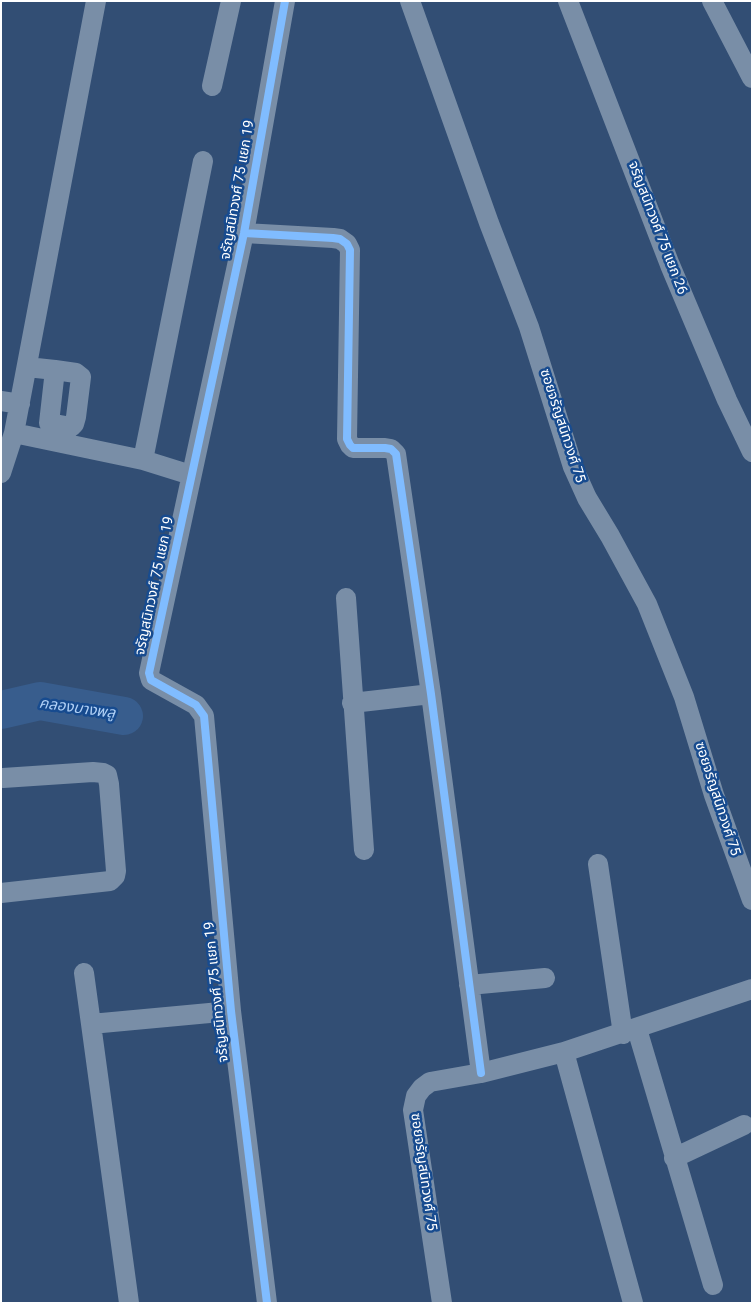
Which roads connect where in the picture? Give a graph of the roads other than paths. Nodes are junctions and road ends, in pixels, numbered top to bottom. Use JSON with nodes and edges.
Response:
{"nodes":[{"id":1,"x":96,"y":1,"type":"edge"},
{"id":2,"x":231,"y":1,"type":"edge"},
{"id":3,"x":285,"y":1,"type":"edge"},
{"id":4,"x":410,"y":1,"type":"edge"},
{"id":5,"x":568,"y":1,"type":"edge"},
{"id":6,"x":712,"y":1,"type":"edge"},
{"id":7,"x":752,"y":77,"type":"edge"},
{"id":8,"x":212,"y":86,"type":"dead end"},
{"id":9,"x":203,"y":161,"type":"dead end"},
{"id":10,"x":244,"y":234,"type":"junction"},
{"id":11,"x":27,"y":367,"type":"junction"},
{"id":12,"x":55,"y":370,"type":"dead end"},
{"id":13,"x":10,"y":402,"type":"edge"},
{"id":14,"x":14,"y":433,"type":"junction"},
{"id":15,"x":752,"y":452,"type":"edge"},
{"id":16,"x":143,"y":460,"type":"junction"},
{"id":17,"x":1,"y":473,"type":"edge"},
{"id":18,"x":192,"y":475,"type":"junction"},
{"id":19,"x":346,"y":598,"type":"dead end"},
{"id":20,"x":431,"y":694,"type":"junction"},
{"id":21,"x":352,"y":703,"type":"junction"},
{"id":22,"x":3,"y":778,"type":"dead end"},
{"id":23,"x":364,"y":850,"type":"dead end"},
{"id":24,"x":598,"y":864,"type":"dead end"},
{"id":25,"x":1,"y":893,"type":"edge"},
{"id":26,"x":752,"y":900,"type":"edge"},
{"id":27,"x":84,"y":973,"type":"dead end"},
{"id":28,"x":545,"y":978,"type":"dead end"},
{"id":29,"x":469,"y":985,"type":"junction"},
{"id":30,"x":752,"y":989,"type":"edge"},
{"id":31,"x":231,"y":1011,"type":"junction"},
{"id":32,"x":91,"y":1024,"type":"junction"},
{"id":33,"x":630,"y":1031,"type":"junction"},
{"id":34,"x":564,"y":1052,"type":"junction"},
{"id":35,"x":481,"y":1074,"type":"junction"},
{"id":36,"x":744,"y":1125,"type":"dead end"},
{"id":37,"x":674,"y":1158,"type":"junction"},
{"id":38,"x":713,"y":1285,"type":"dead end"},
{"id":39,"x":129,"y":1303,"type":"edge"},
{"id":40,"x":267,"y":1303,"type":"edge"},
{"id":41,"x":442,"y":1303,"type":"edge"},
{"id":42,"x":633,"y":1303,"type":"edge"}],
"edges":[{"from":1,"to":11,"type":"street"},
{"from":2,"to":8,"type":"street"},
{"from":3,"to":10,"type":"street","name":"จรัญสนิทวงศ์ 75 แยก 19"},
{"from":4,"to":26,"type":"street","name":"ซอยจรัญสนิทวงศ์ 75"},
{"from":5,"to":15,"type":"street","name":"จรัญสนิทวงศ์ 75 แยก 26"},
{"from":6,"to":7,"type":"street"},
{"from":9,"to":16,"type":"street"},
{"from":10,"to":18,"type":"street","name":"จรัญสนิทวงศ์ 75 แยก 19"},
{"from":10,"to":20,"type":"street"},
{"from":11,"to":12,"type":"street"},
{"from":11,"to":13,"type":"street"},
{"from":13,"to":14,"type":"street"},
{"from":14,"to":16,"type":"street"},
{"from":14,"to":17,"type":"street"},
{"from":16,"to":18,"type":"street"},
{"from":18,"to":31,"type":"street","name":"จรัญสนิทวงศ์ 75 แยก 19"},
{"from":19,"to":21,"type":"street"},
{"from":20,"to":21,"type":"street"},
{"from":20,"to":29,"type":"street"},
{"from":21,"to":23,"type":"street"},
{"from":22,"to":25,"type":"street"},
{"from":24,"to":33,"type":"street"},
{"from":27,"to":32,"type":"street"},
{"from":28,"to":29,"type":"street"},
{"from":29,"to":35,"type":"street"},
{"from":30,"to":33,"type":"street","name":"ซอยจรัญสนิทวงศ์ 75"},
{"from":31,"to":32,"type":"street"},
{"from":31,"to":40,"type":"street","name":"จรัญสนิทวงศ์ 75 แยก 19"},
{"from":32,"to":39,"type":"street"},
{"from":33,"to":34,"type":"street","name":"ซอยจรัญสนิทวงศ์ 75"},
{"from":33,"to":37,"type":"street"},
{"from":34,"to":35,"type":"street","name":"ซอยจรัญสนิทวงศ์ 75"},
{"from":34,"to":42,"type":"street"},
{"from":35,"to":41,"type":"street","name":"ซอยจรัญสนิทวงศ์ 75"},
{"from":36,"to":37,"type":"street"},
{"from":37,"to":38,"type":"street"}]}
